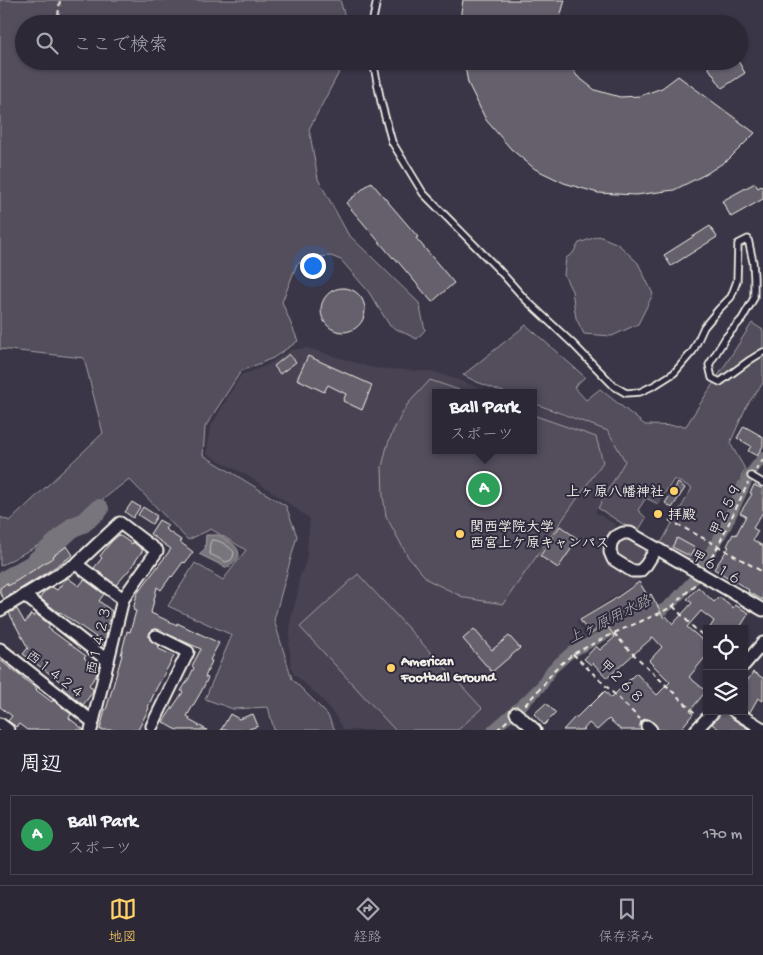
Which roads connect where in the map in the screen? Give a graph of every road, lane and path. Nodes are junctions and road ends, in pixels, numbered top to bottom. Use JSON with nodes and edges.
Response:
{"nodes":[{"id":1,"x":60,"y":0,"type":"edge"},
{"id":2,"x":377,"y":0,"type":"edge"},
{"id":3,"x":58,"y":15,"type":"edge"},
{"id":4,"x":374,"y":15,"type":"edge"},
{"id":5,"x":375,"y":70,"type":"edge"},
{"id":6,"x":763,"y":352,"type":"edge"},
{"id":7,"x":763,"y":460,"type":"edge"},
{"id":8,"x":751,"y":476,"type":"junction"},
{"id":9,"x":763,"y":483,"type":"edge"},
{"id":10,"x":669,"y":520,"type":"dead end"},
{"id":11,"x":716,"y":545,"type":"junction"},
{"id":12,"x":656,"y":549,"type":"dead end"},
{"id":13,"x":76,"y":564,"type":"junction"},
{"id":14,"x":763,"y":572,"type":"edge"},
{"id":15,"x":701,"y":575,"type":"junction"},
{"id":16,"x":24,"y":595,"type":"junction"},
{"id":17,"x":123,"y":599,"type":"junction"},
{"id":18,"x":673,"y":606,"type":"junction"},
{"id":19,"x":0,"y":610,"type":"edge"},
{"id":20,"x":763,"y":610,"type":"edge"},
{"id":21,"x":614,"y":633,"type":"junction"},
{"id":22,"x":156,"y":636,"type":"dead end"},
{"id":23,"x":703,"y":636,"type":"edge"},
{"id":24,"x":763,"y":643,"type":"edge"},
{"id":25,"x":0,"y":649,"type":"edge"},
{"id":26,"x":573,"y":654,"type":"junction"},
{"id":27,"x":108,"y":661,"type":"junction"},
{"id":28,"x":748,"y":661,"type":"edge"},
{"id":29,"x":516,"y":713,"type":"junction"},
{"id":30,"x":703,"y":714,"type":"edge"},
{"id":31,"x":704,"y":715,"type":"edge"},
{"id":32,"x":710,"y":715,"type":"edge"},
{"id":33,"x":740,"y":715,"type":"edge"},
{"id":34,"x":0,"y":724,"type":"edge"},
{"id":35,"x":92,"y":726,"type":"edge"},
{"id":36,"x":649,"y":728,"type":"edge"},
{"id":37,"x":154,"y":729,"type":"edge"},
{"id":38,"x":763,"y":729,"type":"edge"},
{"id":39,"x":8,"y":730,"type":"edge"},
{"id":40,"x":497,"y":730,"type":"edge"},
{"id":41,"x":535,"y":730,"type":"edge"},
{"id":42,"x":690,"y":730,"type":"edge"},
{"id":43,"x":696,"y":730,"type":"edge"}],
"edges":[{"from":1,"to":3,"type":"path"},
{"from":2,"to":4,"type":"lane"},
{"from":5,"to":6,"type":"lane"},
{"from":7,"to":8,"type":"path","name":"甲２５９"},
{"from":8,"to":9,"type":"lane"},
{"from":8,"to":11,"type":"path","name":"甲２５９"},
{"from":10,"to":11,"type":"path"},
{"from":11,"to":14,"type":"path"},
{"from":11,"to":15,"type":"path","name":"甲２５９"},
{"from":12,"to":15,"type":"street","name":"甲６１６"},
{"from":13,"to":16,"type":"street","name":"西１４２３"},
{"from":13,"to":17,"type":"street"},
{"from":13,"to":17,"type":"street","name":"西１４２３"},
{"from":15,"to":18,"type":"path","name":"甲２５９"},
{"from":15,"to":20,"type":"street","name":"甲６１６"},
{"from":16,"to":19,"type":"street","name":"西１４２３"},
{"from":16,"to":27,"type":"street"},
{"from":17,"to":27,"type":"street","name":"西１４２３"},
{"from":18,"to":21,"type":"path","name":"甲２５９"},
{"from":18,"to":23,"type":"path"},
{"from":21,"to":26,"type":"path","name":"甲２５９"},
{"from":21,"to":30,"type":"path"},
{"from":22,"to":37,"type":"street"},
{"from":24,"to":28,"type":"street"},
{"from":25,"to":35,"type":"street","name":"西１４２４"},
{"from":26,"to":29,"type":"path","name":"甲２５９"},
{"from":26,"to":36,"type":"path","name":"甲２６８"},
{"from":27,"to":35,"type":"street","name":"西１４２３"},
{"from":29,"to":40,"type":"path","name":"甲２５９"},
{"from":29,"to":41,"type":"street"},
{"from":31,"to":42,"type":"street"},
{"from":32,"to":43,"type":"street"},
{"from":33,"to":38,"type":"street"},
{"from":34,"to":39,"type":"street"}]}
